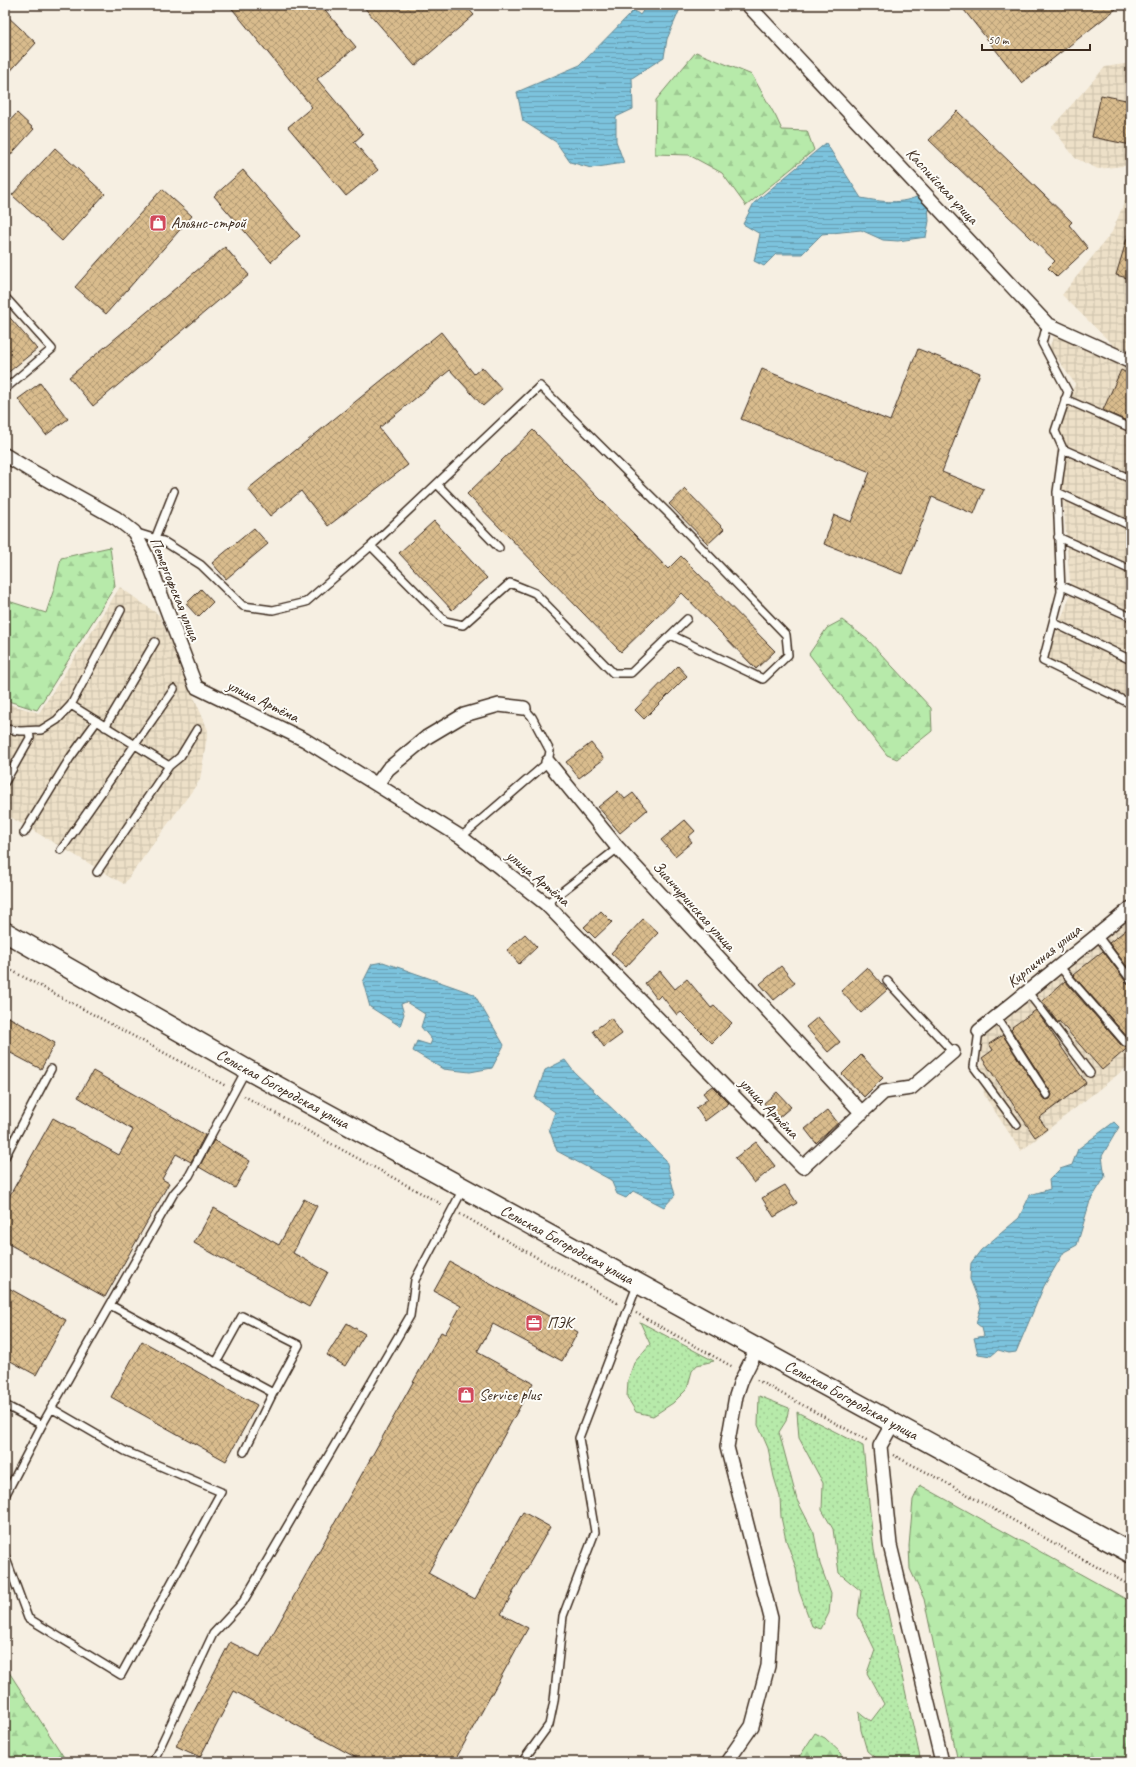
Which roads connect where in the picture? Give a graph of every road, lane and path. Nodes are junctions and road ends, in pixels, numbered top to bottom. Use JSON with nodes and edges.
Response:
{"nodes":[{"id":1,"x":748,"y":5,"type":"edge"},
{"id":2,"x":5,"y":300,"type":"edge"},
{"id":3,"x":1047,"y":324,"type":"junction"},
{"id":4,"x":1131,"y":362,"type":"edge"},
{"id":5,"x":5,"y":389,"type":"edge"},
{"id":6,"x":1065,"y":399,"type":"junction"},
{"id":7,"x":1131,"y":428,"type":"edge"},
{"id":8,"x":1063,"y":449,"type":"junction"},
{"id":9,"x":5,"y":455,"type":"edge"},
{"id":10,"x":1131,"y":479,"type":"edge"},
{"id":11,"x":437,"y":484,"type":"junction"},
{"id":12,"x":174,"y":490,"type":"dead end"},
{"id":13,"x":1057,"y":492,"type":"junction"},
{"id":14,"x":1131,"y":526,"type":"edge"},
{"id":15,"x":134,"y":532,"type":"junction"},
{"id":16,"x":1058,"y":537,"type":"junction"},
{"id":17,"x":155,"y":539,"type":"junction"},
{"id":18,"x":371,"y":546,"type":"junction"},
{"id":19,"x":499,"y":548,"type":"dead end"},
{"id":20,"x":1131,"y":570,"type":"edge"},
{"id":21,"x":1060,"y":584,"type":"junction"},
{"id":22,"x":121,"y":610,"type":"dead end"},
{"id":23,"x":1131,"y":617,"type":"edge"},
{"id":24,"x":687,"y":619,"type":"dead end"},
{"id":25,"x":1054,"y":623,"type":"junction"},
{"id":26,"x":671,"y":635,"type":"junction"},
{"id":27,"x":155,"y":642,"type":"dead end"},
{"id":28,"x":1131,"y":660,"type":"edge"},
{"id":29,"x":196,"y":687,"type":"joint"},
{"id":30,"x":174,"y":689,"type":"dead end"},
{"id":31,"x":1131,"y":704,"type":"edge"},
{"id":32,"x":71,"y":705,"type":"junction"},
{"id":33,"x":524,"y":708,"type":"joint"},
{"id":34,"x":97,"y":721,"type":"junction"},
{"id":35,"x":106,"y":727,"type":"junction"},
{"id":36,"x":5,"y":729,"type":"edge"},
{"id":37,"x":197,"y":729,"type":"dead end"},
{"id":38,"x":29,"y":731,"type":"junction"},
{"id":39,"x":134,"y":744,"type":"junction"},
{"id":40,"x":548,"y":762,"type":"junction"},
{"id":41,"x":169,"y":766,"type":"junction"},
{"id":42,"x":5,"y":782,"type":"edge"},
{"id":43,"x":377,"y":784,"type":"junction"},
{"id":44,"x":24,"y":833,"type":"dead end"},
{"id":45,"x":461,"y":837,"type":"junction"},
{"id":46,"x":618,"y":848,"type":"junction"},
{"id":47,"x":61,"y":850,"type":"dead end"},
{"id":48,"x":97,"y":872,"type":"dead end"},
{"id":49,"x":546,"y":904,"type":"junction"},
{"id":50,"x":1131,"y":909,"type":"edge"},
{"id":51,"x":5,"y":932,"type":"edge"},
{"id":52,"x":1097,"y":935,"type":"junction"},
{"id":53,"x":1059,"y":966,"type":"junction"},
{"id":54,"x":5,"y":967,"type":"edge"},
{"id":55,"x":1131,"y":980,"type":"edge"},
{"id":56,"x":887,"y":981,"type":"dead end"},
{"id":57,"x":1027,"y":992,"type":"junction"},
{"id":58,"x":996,"y":1016,"type":"junction"},
{"id":59,"x":979,"y":1031,"type":"joint"},
{"id":60,"x":1125,"y":1042,"type":"dead end"},
{"id":61,"x":953,"y":1052,"type":"joint"},
{"id":62,"x":51,"y":1069,"type":"dead end"},
{"id":63,"x":246,"y":1069,"type":"junction"},
{"id":64,"x":1090,"y":1073,"type":"dead end"},
{"id":65,"x":235,"y":1091,"type":"junction"},
{"id":66,"x":1047,"y":1095,"type":"dead end"},
{"id":67,"x":862,"y":1113,"type":"junction"},
{"id":68,"x":1017,"y":1125,"type":"dead end"},
{"id":69,"x":5,"y":1157,"type":"edge"},
{"id":70,"x":464,"y":1187,"type":"junction"},
{"id":71,"x":452,"y":1210,"type":"junction"},
{"id":72,"x":638,"y":1283,"type":"junction"},
{"id":73,"x":110,"y":1305,"type":"junction"},
{"id":74,"x":627,"y":1308,"type":"junction"},
{"id":75,"x":757,"y":1349,"type":"junction"},
{"id":76,"x":216,"y":1363,"type":"junction"},
{"id":77,"x":744,"y":1373,"type":"junction"},
{"id":78,"x":273,"y":1393,"type":"junction"},
{"id":79,"x":5,"y":1405,"type":"edge"},
{"id":80,"x":51,"y":1408,"type":"junction"},
{"id":81,"x":893,"y":1423,"type":"junction"},
{"id":82,"x":42,"y":1425,"type":"junction"},
{"id":83,"x":880,"y":1448,"type":"junction"},
{"id":84,"x":244,"y":1452,"type":"dead end"},
{"id":85,"x":5,"y":1496,"type":"edge"},
{"id":86,"x":1131,"y":1553,"type":"edge"},
{"id":87,"x":5,"y":1556,"type":"edge"},
{"id":88,"x":1131,"y":1586,"type":"edge"},
{"id":89,"x":153,"y":1762,"type":"edge"},
{"id":90,"x":522,"y":1762,"type":"edge"},
{"id":91,"x":727,"y":1762,"type":"edge"},
{"id":92,"x":942,"y":1762,"type":"edge"}],
"edges":[{"from":1,"to":3,"type":"street","name":"Каспийская улица"},
{"from":2,"to":5,"type":"lane"},
{"from":3,"to":4,"type":"street","name":"Каспийская улица"},
{"from":3,"to":6,"type":"lane"},
{"from":6,"to":7,"type":"lane"},
{"from":6,"to":8,"type":"lane"},
{"from":8,"to":10,"type":"lane"},
{"from":8,"to":13,"type":"lane"},
{"from":9,"to":15,"type":"street","name":"Петергофская улица"},
{"from":11,"to":18,"type":"lane"},
{"from":11,"to":19,"type":"lane"},
{"from":11,"to":26,"type":"lane"},
{"from":12,"to":17,"type":"lane"},
{"from":13,"to":14,"type":"lane"},
{"from":13,"to":16,"type":"lane"},
{"from":15,"to":17,"type":"lane"},
{"from":15,"to":29,"type":"street","name":"Петергофская улица"},
{"from":16,"to":20,"type":"lane"},
{"from":16,"to":21,"type":"lane"},
{"from":17,"to":18,"type":"lane"},
{"from":18,"to":26,"type":"lane"},
{"from":21,"to":23,"type":"lane"},
{"from":21,"to":25,"type":"lane"},
{"from":22,"to":32,"type":"lane"},
{"from":24,"to":26,"type":"lane"},
{"from":25,"to":28,"type":"lane"},
{"from":25,"to":31,"type":"lane"},
{"from":27,"to":35,"type":"lane"},
{"from":29,"to":43,"type":"street","name":"улица Артёма"},
{"from":30,"to":39,"type":"lane"},
{"from":32,"to":34,"type":"lane"},
{"from":32,"to":38,"type":"lane"},
{"from":33,"to":40,"type":"lane"},
{"from":33,"to":43,"type":"street"},
{"from":34,"to":35,"type":"lane"},
{"from":34,"to":44,"type":"lane"},
{"from":35,"to":39,"type":"lane"},
{"from":36,"to":38,"type":"lane"},
{"from":37,"to":41,"type":"lane"},
{"from":38,"to":42,"type":"lane"},
{"from":39,"to":41,"type":"lane"},
{"from":39,"to":47,"type":"lane"},
{"from":40,"to":45,"type":"lane"},
{"from":40,"to":46,"type":"street","name":"Зианчуринская улица"},
{"from":41,"to":48,"type":"lane"},
{"from":43,"to":45,"type":"street","name":"улица Артёма"},
{"from":45,"to":49,"type":"street","name":"улица Артёма"},
{"from":46,"to":49,"type":"lane"},
{"from":46,"to":67,"type":"street","name":"Зианчуринская улица"},
{"from":49,"to":67,"type":"street","name":"улица Артёма"},
{"from":50,"to":52,"type":"street","name":"Кирпичная улица"},
{"from":51,"to":63,"type":"main road","name":"Сельская Богородская улица"},
{"from":52,"to":53,"type":"street","name":"Кирпичная улица"},
{"from":52,"to":55,"type":"lane"},
{"from":53,"to":57,"type":"street","name":"Кирпичная улица"},
{"from":53,"to":60,"type":"lane"},
{"from":54,"to":65,"type":"path"},
{"from":56,"to":61,"type":"lane"},
{"from":57,"to":58,"type":"street","name":"Кирпичная улица"},
{"from":57,"to":64,"type":"lane"},
{"from":58,"to":59,"type":"street","name":"Кирпичная улица"},
{"from":58,"to":66,"type":"lane"},
{"from":59,"to":68,"type":"lane"},
{"from":61,"to":67,"type":"street"},
{"from":62,"to":69,"type":"lane"},
{"from":63,"to":65,"type":"lane"},
{"from":63,"to":70,"type":"main road","name":"Сельская Богородская улица"},
{"from":65,"to":71,"type":"path"},
{"from":65,"to":73,"type":"lane"},
{"from":70,"to":71,"type":"lane"},
{"from":70,"to":72,"type":"main road","name":"Сельская Богородская улица"},
{"from":71,"to":74,"type":"path"},
{"from":71,"to":89,"type":"lane"},
{"from":72,"to":74,"type":"lane"},
{"from":72,"to":75,"type":"main road","name":"Сельская Богородская улица"},
{"from":73,"to":76,"type":"lane"},
{"from":73,"to":80,"type":"lane"},
{"from":74,"to":77,"type":"path"},
{"from":74,"to":90,"type":"lane"},
{"from":75,"to":77,"type":"street"},
{"from":75,"to":81,"type":"main road","name":"Сельская Богородская улица"},
{"from":76,"to":78,"type":"lane"},
{"from":76,"to":78,"type":"lane"},
{"from":77,"to":83,"type":"path"},
{"from":77,"to":91,"type":"street"},
{"from":78,"to":84,"type":"lane"},
{"from":79,"to":82,"type":"lane"},
{"from":80,"to":82,"type":"lane"},
{"from":80,"to":87,"type":"lane"},
{"from":81,"to":83,"type":"street"},
{"from":81,"to":86,"type":"main road","name":"Сельская Богородская улица"},
{"from":82,"to":85,"type":"lane"},
{"from":83,"to":88,"type":"path"},
{"from":83,"to":92,"type":"street"}]}
